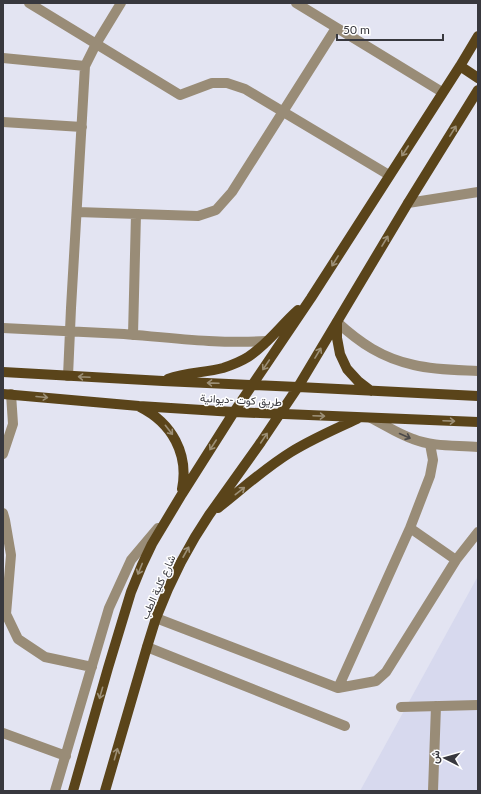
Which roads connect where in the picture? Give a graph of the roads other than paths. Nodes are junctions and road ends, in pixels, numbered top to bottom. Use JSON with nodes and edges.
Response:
{"nodes":[{"id":1,"x":29,"y":3,"type":"edge"},
{"id":2,"x":121,"y":3,"type":"edge"},
{"id":3,"x":296,"y":3,"type":"edge"},
{"id":4,"x":336,"y":28,"type":"junction"},
{"id":5,"x":478,"y":36,"type":"edge"},
{"id":6,"x":96,"y":44,"type":"junction"},
{"id":7,"x":3,"y":58,"type":"edge"},
{"id":8,"x":85,"y":66,"type":"junction"},
{"id":9,"x":460,"y":66,"type":"junction"},
{"id":10,"x":478,"y":78,"type":"edge"},
{"id":11,"x":478,"y":90,"type":"edge"},
{"id":12,"x":442,"y":92,"type":"junction"},
{"id":13,"x":283,"y":112,"type":"junction"},
{"id":14,"x":3,"y":122,"type":"edge"},
{"id":15,"x":82,"y":127,"type":"junction"},
{"id":16,"x":389,"y":176,"type":"junction"},
{"id":17,"x":478,"y":192,"type":"edge"},
{"id":18,"x":408,"y":203,"type":"junction"},
{"id":19,"x":77,"y":212,"type":"junction"},
{"id":20,"x":136,"y":214,"type":"junction"},
{"id":21,"x":311,"y":298,"type":"junction"},
{"id":22,"x":337,"y":322,"type":"junction"},
{"id":23,"x":3,"y":328,"type":"edge"},
{"id":24,"x":70,"y":331,"type":"junction"},
{"id":25,"x":133,"y":335,"type":"junction"},
{"id":26,"x":267,"y":341,"type":"junction"},
{"id":27,"x":3,"y":372,"type":"edge"},
{"id":28,"x":478,"y":372,"type":"edge"},
{"id":29,"x":68,"y":376,"type":"junction"},
{"id":30,"x":163,"y":381,"type":"junction"},
{"id":31,"x":252,"y":384,"type":"junction"},
{"id":32,"x":298,"y":386,"type":"junction"},
{"id":33,"x":371,"y":390,"type":"junction"},
{"id":34,"x":7,"y":394,"type":"edge"},
{"id":35,"x":478,"y":396,"type":"edge"},
{"id":36,"x":139,"y":406,"type":"junction"},
{"id":37,"x":234,"y":412,"type":"junction"},
{"id":38,"x":280,"y":414,"type":"junction"},
{"id":39,"x":359,"y":418,"type":"junction"},
{"id":40,"x":371,"y":418,"type":"junction"},
{"id":41,"x":478,"y":422,"type":"edge"},
{"id":42,"x":430,"y":444,"type":"junction"},
{"id":43,"x":478,"y":447,"type":"edge"},
{"id":44,"x":3,"y":454,"type":"edge"},
{"id":45,"x":182,"y":494,"type":"junction"},
{"id":46,"x":3,"y":513,"type":"edge"},
{"id":47,"x":209,"y":515,"type":"junction"},
{"id":48,"x":166,"y":519,"type":"junction"},
{"id":49,"x":410,"y":528,"type":"junction"},
{"id":50,"x":478,"y":532,"type":"edge"},
{"id":51,"x":456,"y":560,"type":"junction"},
{"id":52,"x":4,"y":615,"type":"edge"},
{"id":53,"x":156,"y":618,"type":"junction"},
{"id":54,"x":146,"y":647,"type":"junction"},
{"id":55,"x":92,"y":667,"type":"junction"},
{"id":56,"x":338,"y":688,"type":"junction"},
{"id":57,"x":478,"y":705,"type":"edge"},
{"id":58,"x":436,"y":706,"type":"junction"},
{"id":59,"x":401,"y":707,"type":"dead end"},
{"id":60,"x":344,"y":726,"type":"dead end"},
{"id":61,"x":3,"y":733,"type":"edge"},
{"id":62,"x":66,"y":756,"type":"junction"},
{"id":63,"x":55,"y":791,"type":"edge"},
{"id":64,"x":73,"y":791,"type":"edge"},
{"id":65,"x":105,"y":791,"type":"edge"},
{"id":66,"x":433,"y":791,"type":"edge"}],
"edges":[{"from":1,"to":6,"type":"street"},
{"from":2,"to":6,"type":"street"},
{"from":3,"to":4,"type":"street"},
{"from":4,"to":12,"type":"street"},
{"from":4,"to":13,"type":"street"},
{"from":5,"to":9,"type":"main road"},
{"from":6,"to":8,"type":"street"},
{"from":6,"to":13,"type":"street"},
{"from":7,"to":8,"type":"street"},
{"from":8,"to":15,"type":"street"},
{"from":9,"to":10,"type":"main road"},
{"from":9,"to":12,"type":"main road"},
{"from":18,"to":11,"type":"main road","name":"شارع كلية الطب","one_way":true},
{"from":12,"to":16,"type":"main road","one_way":true},
{"from":13,"to":16,"type":"street"},
{"from":13,"to":20,"type":"street"},
{"from":14,"to":15,"type":"street"},
{"from":15,"to":19,"type":"street"},
{"from":16,"to":21,"type":"main road","one_way":true},
{"from":17,"to":18,"type":"street"},
{"from":22,"to":18,"type":"main road","name":"شارع كلية الطب","one_way":true},
{"from":19,"to":20,"type":"street"},
{"from":19,"to":24,"type":"street"},
{"from":20,"to":25,"type":"street"},
{"from":21,"to":26,"type":"main road"},
{"from":21,"to":31,"type":"main road","name":"شارع كلية الطب","one_way":true},
{"from":22,"to":28,"type":"street"},
{"from":32,"to":22,"type":"main road","name":"شارع كلية الطب","one_way":true},
{"from":22,"to":33,"type":"main road"},
{"from":23,"to":24,"type":"street"},
{"from":24,"to":25,"type":"street"},
{"from":24,"to":29,"type":"street"},
{"from":25,"to":26,"type":"street"},
{"from":26,"to":30,"type":"main road"},
{"from":27,"to":29,"type":"main road","name":"طريق كوت -ديوانية"},
{"from":30,"to":29,"type":"main road","name":"طريق كوت -ديوانية","one_way":true},
{"from":31,"to":30,"type":"main road","name":"طريق كوت -ديوانية","one_way":true},
{"from":31,"to":32,"type":"main road","name":"طريق كوت -ديوانية"},
{"from":31,"to":37,"type":"main road","name":"شارع كلية الطب"},
{"from":32,"to":33,"type":"main road","name":"طريق كوت -ديوانية"},
{"from":32,"to":38,"type":"main road","name":"شارع كلية الطب"},
{"from":33,"to":35,"type":"main road","name":"طريق كوت -ديوانية"},
{"from":34,"to":36,"type":"main road","name":"طريق كوت -ديوانية","one_way":true},
{"from":34,"to":44,"type":"street"},
{"from":36,"to":37,"type":"main road","name":"طريق كوت -ديوانية"},
{"from":36,"to":45,"type":"main road","one_way":true},
{"from":37,"to":38,"type":"main road","name":"طريق كوت -ديوانية"},
{"from":37,"to":45,"type":"main road","name":"شارع كلية الطب","one_way":true},
{"from":38,"to":39,"type":"main road","name":"طريق كوت -ديوانية","one_way":true},
{"from":47,"to":38,"type":"main road","name":"شارع كلية الطب","one_way":true},
{"from":39,"to":40,"type":"main road","name":"طريق كوت -ديوانية"},
{"from":47,"to":39,"type":"main road","one_way":true},
{"from":40,"to":41,"type":"main road","name":"طريق كوت -ديوانية","one_way":true},
{"from":40,"to":42,"type":"street","one_way":true},
{"from":42,"to":43,"type":"street"},
{"from":42,"to":49,"type":"street"},
{"from":45,"to":48,"type":"main road","name":"شارع كلية الطب"},
{"from":46,"to":52,"type":"street"},
{"from":53,"to":47,"type":"main road","name":"شارع كلية الطب","one_way":true},
{"from":48,"to":55,"type":"street"},
{"from":48,"to":64,"type":"main road","name":"شارع كلية الطب","one_way":true},
{"from":49,"to":51,"type":"street"},
{"from":49,"to":56,"type":"street"},
{"from":50,"to":51,"type":"street"},
{"from":51,"to":56,"type":"street"},
{"from":52,"to":55,"type":"street"},
{"from":53,"to":54,"type":"main road","name":"شارع كلية الطب"},
{"from":53,"to":56,"type":"street"},
{"from":54,"to":60,"type":"street"},
{"from":65,"to":54,"type":"main road","name":"شارع كلية الطب","one_way":true},
{"from":55,"to":62,"type":"street"},
{"from":57,"to":58,"type":"street"},
{"from":58,"to":59,"type":"street"},
{"from":58,"to":66,"type":"street"},
{"from":61,"to":62,"type":"street"},
{"from":62,"to":63,"type":"street"}]}
